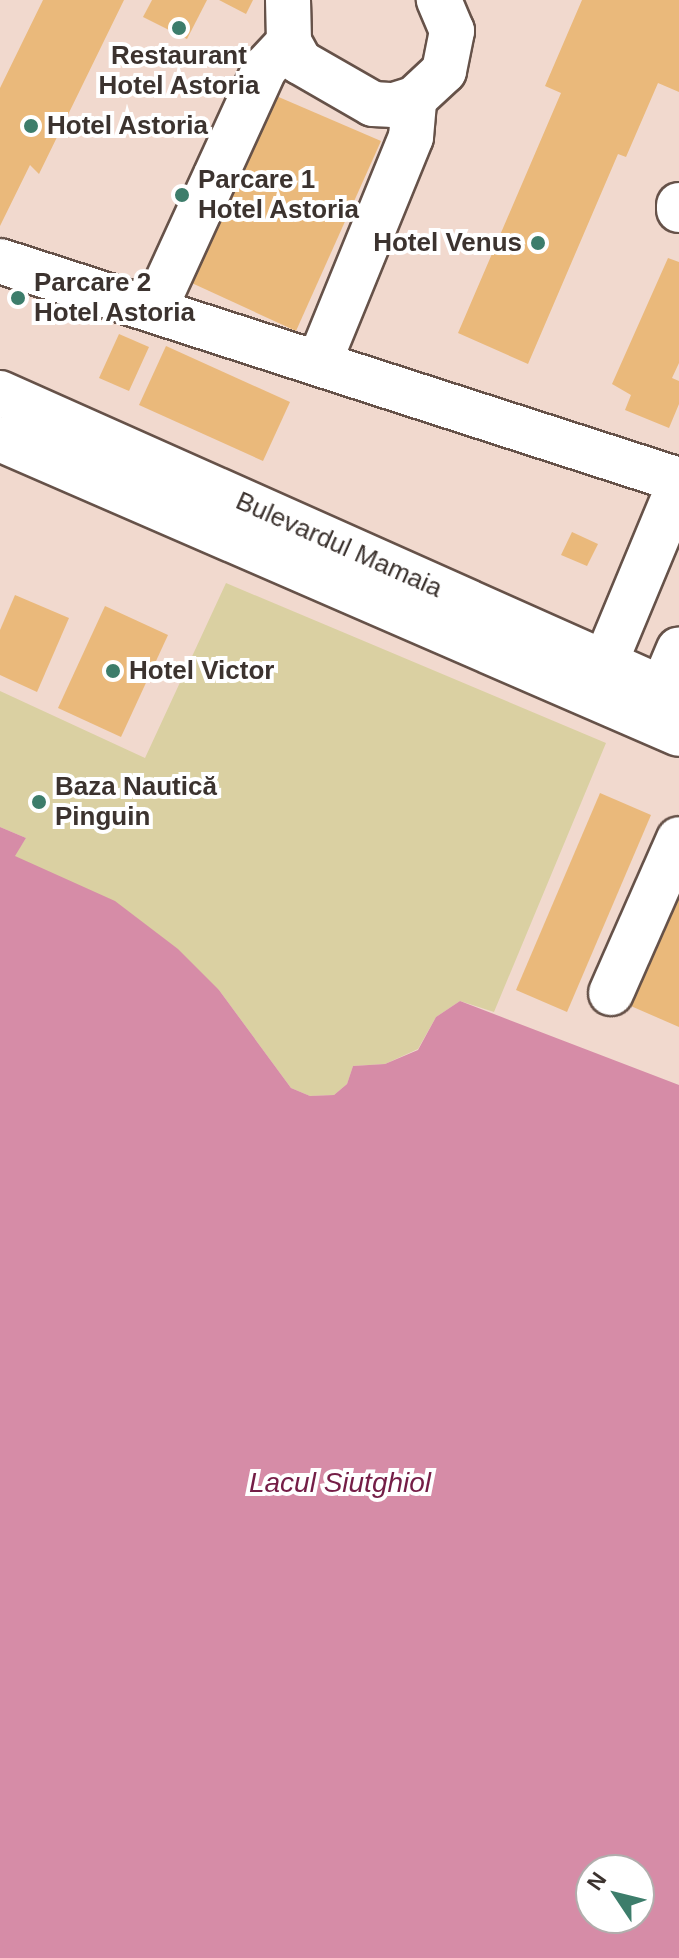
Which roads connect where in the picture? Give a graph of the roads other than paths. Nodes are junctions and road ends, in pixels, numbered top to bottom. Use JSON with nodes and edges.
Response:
{"nodes":[{"id":1,"x":439,"y":0,"type":"edge"},
{"id":2,"x":288,"y":21,"type":"edge"},
{"id":3,"x":414,"y":99,"type":"junction"},
{"id":4,"x":0,"y":261,"type":"edge"},
{"id":5,"x":155,"y":308,"type":"junction"},
{"id":6,"x":320,"y":360,"type":"junction"},
{"id":7,"x":0,"y":393,"type":"edge"},
{"id":8,"x":0,"y":439,"type":"edge"},
{"id":9,"x":679,"y":482,"type":"edge"},
{"id":10,"x":679,"y":649,"type":"edge"},
{"id":11,"x":605,"y":663,"type":"junction"},
{"id":12,"x":671,"y":692,"type":"edge"},
{"id":13,"x":679,"y":734,"type":"edge"},
{"id":14,"x":679,"y":839,"type":"edge"},
{"id":15,"x":611,"y":993,"type":"dead end"}],
"edges":[{"from":1,"to":3,"type":"main road"},
{"from":2,"to":3,"type":"main road"},
{"from":2,"to":5,"type":"main road"},
{"from":3,"to":6,"type":"main road"},
{"from":4,"to":5,"type":"main road"},
{"from":5,"to":6,"type":"main road"},
{"from":6,"to":9,"type":"main road"},
{"from":7,"to":11,"type":"main road","name":"Bulevardul Mamaia"},
{"from":8,"to":13,"type":"main road","name":"Bulevardul Mamaia"},
{"from":9,"to":11,"type":"main road"},
{"from":10,"to":12,"type":"main road"},
{"from":11,"to":12,"type":"main road","name":"Bulevardul Mamaia"},
{"from":14,"to":15,"type":"main road"}]}
